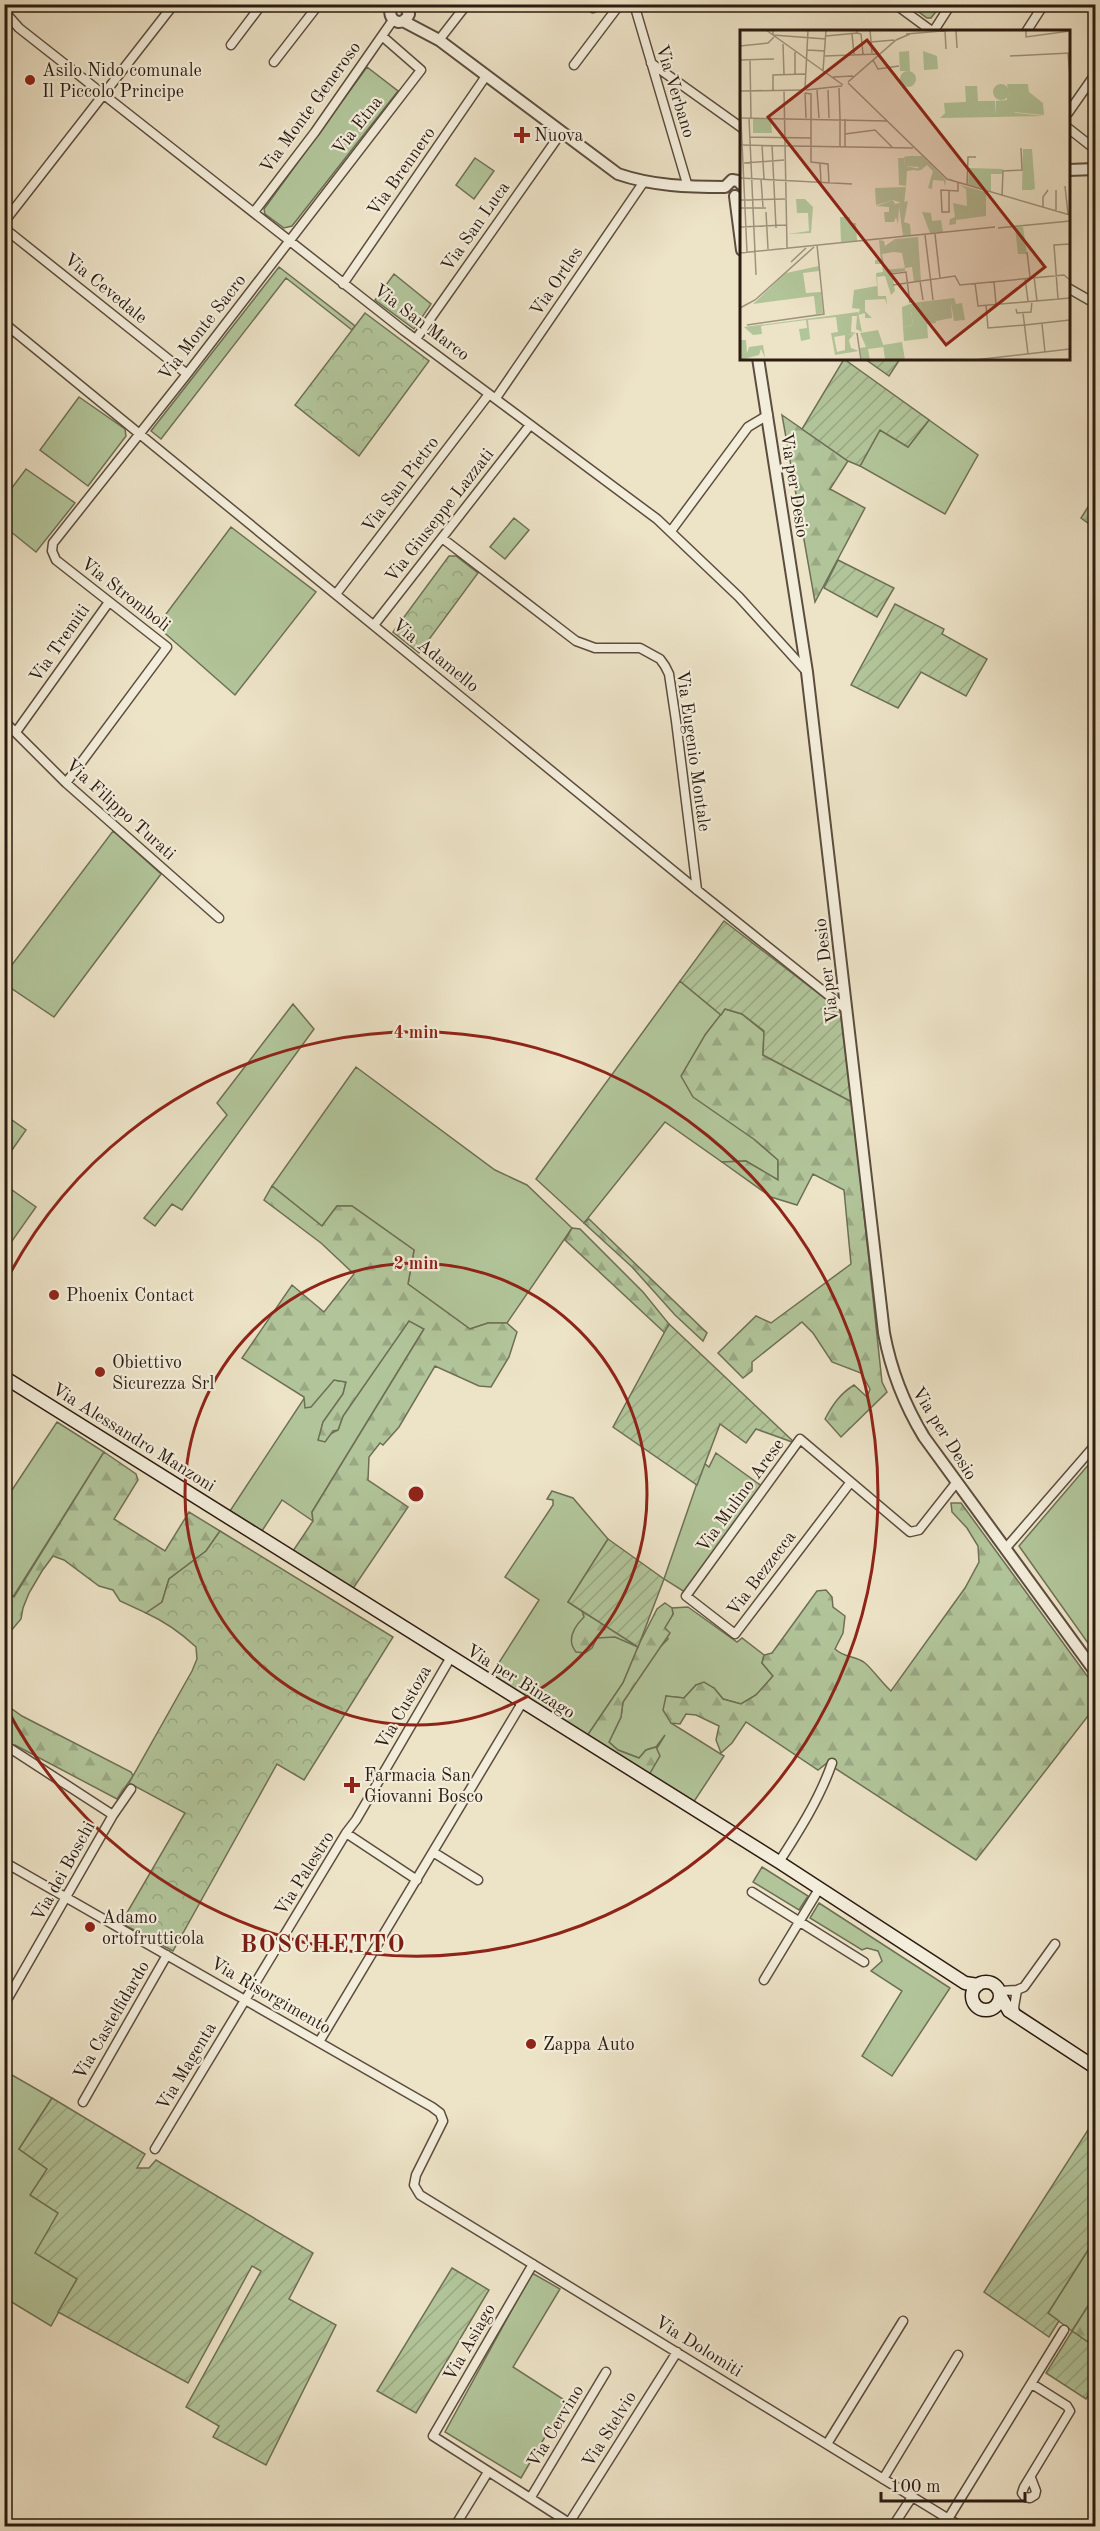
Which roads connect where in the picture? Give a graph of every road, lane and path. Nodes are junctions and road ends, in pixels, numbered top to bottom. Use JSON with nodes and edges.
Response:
{"nodes":[{"id":1,"x":174,"y":4,"type":"edge"},
{"id":2,"x":262,"y":4,"type":"edge"},
{"id":3,"x":319,"y":4,"type":"edge"},
{"id":4,"x":467,"y":4,"type":"edge"},
{"id":5,"x":620,"y":4,"type":"edge"},
{"id":6,"x":634,"y":4,"type":"edge"},
{"id":7,"x":894,"y":4,"type":"edge"},
{"id":8,"x":951,"y":4,"type":"edge"},
{"id":9,"x":1044,"y":4,"type":"edge"},
{"id":10,"x":398,"y":10,"type":"edge"},
{"id":11,"x":4,"y":11,"type":"edge"},
{"id":12,"x":930,"y":30,"type":"edge"},
{"id":13,"x":934,"y":30,"type":"edge"},
{"id":14,"x":1027,"y":30,"type":"edge"},
{"id":15,"x":382,"y":36,"type":"junction"},
{"id":16,"x":439,"y":40,"type":"junction"},
{"id":17,"x":231,"y":45,"type":"dead end"},
{"id":18,"x":274,"y":62,"type":"dead end"},
{"id":19,"x":651,"y":63,"type":"junction"},
{"id":20,"x":574,"y":65,"type":"dead end"},
{"id":21,"x":1095,"y":73,"type":"edge"},
{"id":22,"x":486,"y":76,"type":"junction"},
{"id":23,"x":105,"y":94,"type":"junction"},
{"id":24,"x":1070,"y":110,"type":"edge"},
{"id":25,"x":740,"y":127,"type":"edge"},
{"id":26,"x":1070,"y":130,"type":"edge"},
{"id":27,"x":561,"y":133,"type":"junction"},
{"id":28,"x":1095,"y":150,"type":"edge"},
{"id":29,"x":1095,"y":169,"type":"edge"},
{"id":30,"x":1070,"y":170,"type":"edge"},
{"id":31,"x":643,"y":183,"type":"junction"},
{"id":32,"x":740,"y":184,"type":"edge"},
{"id":33,"x":688,"y":187,"type":"junction"},
{"id":34,"x":725,"y":187,"type":"junction"},
{"id":35,"x":738,"y":193,"type":"edge"},
{"id":36,"x":254,"y":212,"type":"junction"},
{"id":37,"x":4,"y":222,"type":"edge"},
{"id":38,"x":4,"y":228,"type":"edge"},
{"id":39,"x":740,"y":231,"type":"edge"},
{"id":40,"x":288,"y":241,"type":"junction"},
{"id":41,"x":344,"y":284,"type":"junction"},
{"id":42,"x":1070,"y":289,"type":"edge"},
{"id":43,"x":1095,"y":304,"type":"edge"},
{"id":44,"x":4,"y":323,"type":"edge"},
{"id":45,"x":416,"y":339,"type":"junction"},
{"id":46,"x":759,"y":360,"type":"edge"},
{"id":47,"x":187,"y":374,"type":"junction"},
{"id":48,"x":492,"y":396,"type":"junction"},
{"id":49,"x":768,"y":414,"type":"junction"},
{"id":50,"x":530,"y":425,"type":"junction"},
{"id":51,"x":140,"y":432,"type":"junction"},
{"id":52,"x":671,"y":531,"type":"junction"},
{"id":53,"x":442,"y":538,"type":"junction"},
{"id":54,"x":336,"y":594,"type":"junction"},
{"id":55,"x":109,"y":602,"type":"junction"},
{"id":56,"x":374,"y":625,"type":"junction"},
{"id":57,"x":807,"y":672,"type":"junction"},
{"id":58,"x":4,"y":721,"type":"edge"},
{"id":59,"x":16,"y":732,"type":"junction"},
{"id":60,"x":66,"y":783,"type":"junction"},
{"id":61,"x":697,"y":890,"type":"junction"},
{"id":62,"x":219,"y":918,"type":"dead end"},
{"id":63,"x":848,"y":1010,"type":"junction"},
{"id":64,"x":4,"y":1377,"type":"edge"},
{"id":65,"x":1095,"y":1444,"type":"edge"},
{"id":66,"x":850,"y":1483,"type":"junction"},
{"id":67,"x":956,"y":1484,"type":"junction"},
{"id":68,"x":244,"y":1529,"type":"joint"},
{"id":69,"x":1005,"y":1549,"type":"junction"},
{"id":70,"x":686,"y":1596,"type":"joint"},
{"id":71,"x":450,"y":1658,"type":"junction"},
{"id":72,"x":1093,"y":1672,"type":"edge"},
{"id":73,"x":522,"y":1703,"type":"junction"},
{"id":74,"x":4,"y":1752,"type":"edge"},
{"id":75,"x":832,"y":1763,"type":"dead end"},
{"id":76,"x":131,"y":1789,"type":"dead end"},
{"id":77,"x":113,"y":1815,"type":"junction"},
{"id":78,"x":345,"y":1833,"type":"junction"},
{"id":79,"x":433,"y":1852,"type":"junction"},
{"id":80,"x":4,"y":1862,"type":"edge"},
{"id":81,"x":779,"y":1862,"type":"junction"},
{"id":82,"x":417,"y":1880,"type":"junction"},
{"id":83,"x":478,"y":1880,"type":"dead end"},
{"id":84,"x":819,"y":1889,"type":"junction"},
{"id":85,"x":752,"y":1892,"type":"dead end"},
{"id":86,"x":67,"y":1898,"type":"junction"},
{"id":87,"x":800,"y":1922,"type":"junction"},
{"id":88,"x":1055,"y":1944,"type":"dead end"},
{"id":89,"x":167,"y":1955,"type":"junction"},
{"id":90,"x":864,"y":1962,"type":"dead end"},
{"id":91,"x":764,"y":1980,"type":"dead end"},
{"id":92,"x":971,"y":1984,"type":"junction"},
{"id":93,"x":1017,"y":1990,"type":"junction"},
{"id":94,"x":999,"y":1993,"type":"junction"},
{"id":95,"x":245,"y":2000,"type":"junction"},
{"id":96,"x":4,"y":2005,"type":"edge"},
{"id":97,"x":994,"y":2008,"type":"junction"},
{"id":98,"x":1012,"y":2014,"type":"junction"},
{"id":99,"x":319,"y":2042,"type":"junction"},
{"id":100,"x":1095,"y":2068,"type":"edge"},
{"id":101,"x":83,"y":2102,"type":"dead end"},
{"id":102,"x":155,"y":2149,"type":"dead end"},
{"id":103,"x":420,"y":2195,"type":"joint"},
{"id":104,"x":533,"y":2264,"type":"junction"},
{"id":105,"x":903,"y":2321,"type":"dead end"},
{"id":106,"x":1064,"y":2330,"type":"dead end"},
{"id":107,"x":677,"y":2352,"type":"junction"},
{"id":108,"x":958,"y":2355,"type":"dead end"},
{"id":109,"x":606,"y":2372,"type":"dead end"},
{"id":110,"x":1032,"y":2384,"type":"junction"},
{"id":111,"x":827,"y":2444,"type":"junction"},
{"id":112,"x":488,"y":2472,"type":"junction"},
{"id":113,"x":1031,"y":2478,"type":"dead end"},
{"id":114,"x":883,"y":2479,"type":"junction"},
{"id":115,"x":531,"y":2497,"type":"junction"},
{"id":116,"x":912,"y":2497,"type":"junction"},
{"id":117,"x":948,"y":2519,"type":"junction"},
{"id":118,"x":572,"y":2525,"type":"edge"},
{"id":119,"x":456,"y":2526,"type":"edge"},
{"id":120,"x":893,"y":2526,"type":"edge"},
{"id":121,"x":960,"y":2526,"type":"edge"}],
"edges":[{"from":1,"to":23,"type":"street"},
{"from":2,"to":17,"type":"street"},
{"from":3,"to":18,"type":"street"},
{"from":4,"to":16,"type":"street"},
{"from":5,"to":20,"type":"street"},
{"from":6,"to":19,"type":"street","name":"Via Verbano"},
{"from":7,"to":12,"type":"street"},
{"from":8,"to":13,"type":"street"},
{"from":9,"to":14,"type":"street"},
{"from":10,"to":15,"type":"street","name":"Via Monte Generoso"},
{"from":10,"to":16,"type":"street"},
{"from":11,"to":23,"type":"street","name":"Via San Marco"},
{"from":15,"to":36,"type":"street","name":"Via Monte Generoso"},
{"from":15,"to":40,"type":"street","name":"Via Etna"},
{"from":16,"to":22,"type":"street"},
{"from":19,"to":25,"type":"street"},
{"from":19,"to":33,"type":"street","name":"Via Verbano"},
{"from":21,"to":24,"type":"street"},
{"from":22,"to":27,"type":"street"},
{"from":22,"to":41,"type":"street","name":"Via Brennero"},
{"from":23,"to":36,"type":"street","name":"Via San Marco"},
{"from":23,"to":37,"type":"street"},
{"from":26,"to":28,"type":"street"},
{"from":27,"to":31,"type":"street"},
{"from":27,"to":45,"type":"street","name":"Via San Luca"},
{"from":29,"to":30,"type":"street"},
{"from":31,"to":33,"type":"street"},
{"from":31,"to":48,"type":"street","name":"Via Ortles"},
{"from":32,"to":34,"type":"street"},
{"from":33,"to":34,"type":"street"},
{"from":34,"to":35,"type":"street"},
{"from":35,"to":39,"type":"street"},
{"from":36,"to":40,"type":"street","name":"Via San Marco"},
{"from":38,"to":47,"type":"street","name":"Via Cevedale"},
{"from":40,"to":41,"type":"street","name":"Via San Marco"},
{"from":40,"to":47,"type":"street","name":"Via Monte Sacro"},
{"from":41,"to":45,"type":"street","name":"Via San Marco"},
{"from":42,"to":43,"type":"street"},
{"from":44,"to":51,"type":"street","name":"Via Adamello"},
{"from":45,"to":48,"type":"street","name":"Via San Marco"},
{"from":46,"to":49,"type":"street","name":"Via per Desio"},
{"from":47,"to":51,"type":"street","name":"Via Monte Sacro"},
{"from":48,"to":50,"type":"street","name":"Via San Marco"},
{"from":48,"to":54,"type":"street","name":"Via San Pietro"},
{"from":49,"to":52,"type":"street"},
{"from":49,"to":57,"type":"street","name":"Via per Desio"},
{"from":50,"to":52,"type":"street","name":"Via San Marco"},
{"from":50,"to":53,"type":"street","name":"Via Giuseppe Lazzati"},
{"from":51,"to":54,"type":"street","name":"Via Adamello"},
{"from":51,"to":55,"type":"street","name":"Via Stromboli"},
{"from":52,"to":57,"type":"street","name":"Via San Marco"},
{"from":53,"to":56,"type":"street","name":"Via Giuseppe Lazzati"},
{"from":53,"to":61,"type":"street","name":"Via Eugenio Montale"},
{"from":54,"to":56,"type":"street","name":"Via Adamello"},
{"from":55,"to":59,"type":"street","name":"Via Tremiti"},
{"from":55,"to":60,"type":"street","name":"Via Stromboli"},
{"from":56,"to":61,"type":"street","name":"Via Adamello"},
{"from":57,"to":63,"type":"street","name":"Via per Desio"},
{"from":58,"to":59,"type":"street","name":"Via Filippo Turati"},
{"from":59,"to":60,"type":"street","name":"Via Filippo Turati"},
{"from":60,"to":62,"type":"street","name":"Via Filippo Turati"},
{"from":61,"to":63,"type":"street","name":"Via Adamello"},
{"from":63,"to":67,"type":"street","name":"Via per Desio"},
{"from":64,"to":68,"type":"main road","name":"Via Alessandro Manzoni"},
{"from":65,"to":69,"type":"street"},
{"from":66,"to":67,"type":"street","name":"Via Mulino Arese"},
{"from":66,"to":70,"type":"street","name":"Via Bezzecca"},
{"from":66,"to":70,"type":"street","name":"Via Mulino Arese"},
{"from":67,"to":69,"type":"street","name":"Via per Desio"},
{"from":68,"to":71,"type":"main road","name":"Via per Binzago"},
{"from":69,"to":72,"type":"street","name":"Via per Desio"},
{"from":71,"to":73,"type":"main road","name":"Via per Binzago"},
{"from":71,"to":78,"type":"street","name":"Via Custoza"},
{"from":73,"to":79,"type":"street"},
{"from":73,"to":81,"type":"main road","name":"Via per Binzago"},
{"from":74,"to":77,"type":"street","name":"Via dei Boschi"},
{"from":75,"to":81,"type":"street"},
{"from":76,"to":77,"type":"street","name":"Via dei Boschi"},
{"from":77,"to":86,"type":"street","name":"Via dei Boschi"},
{"from":78,"to":82,"type":"street","name":"Via Palestro"},
{"from":78,"to":95,"type":"street","name":"Via Palestro"},
{"from":79,"to":82,"type":"street"},
{"from":79,"to":83,"type":"street"},
{"from":80,"to":86,"type":"street","name":"Via Risorgimento"},
{"from":81,"to":84,"type":"main road","name":"Via per Binzago"},
{"from":82,"to":99,"type":"street"},
{"from":84,"to":87,"type":"street"},
{"from":84,"to":92,"type":"main road","name":"Via per Binzago"},
{"from":85,"to":87,"type":"street"},
{"from":86,"to":89,"type":"street","name":"Via Risorgimento"},
{"from":86,"to":96,"type":"street","name":"Via dei Boschi"},
{"from":87,"to":90,"type":"street"},
{"from":87,"to":91,"type":"street"},
{"from":88,"to":93,"type":"street"},
{"from":89,"to":95,"type":"street","name":"Via Risorgimento"},
{"from":89,"to":101,"type":"street","name":"Via Castelfidardo"},
{"from":92,"to":94,"type":"main road","name":"Via per Binzago"},
{"from":92,"to":97,"type":"main road"},
{"from":93,"to":94,"type":"street","name":"Via per Binzago"},
{"from":93,"to":98,"type":"street"},
{"from":94,"to":97,"type":"main road"},
{"from":94,"to":98,"type":"main road"},
{"from":95,"to":99,"type":"street","name":"Via Risorgimento"},
{"from":95,"to":102,"type":"street","name":"Via Magenta"},
{"from":97,"to":98,"type":"main road"},
{"from":98,"to":100,"type":"main road"},
{"from":99,"to":103,"type":"street","name":"Via Risorgimento"},
{"from":103,"to":104,"type":"street","name":"Via Dolomiti"},
{"from":104,"to":107,"type":"street","name":"Via Dolomiti"},
{"from":104,"to":112,"type":"street","name":"Via Asiago"},
{"from":105,"to":111,"type":"street"},
{"from":106,"to":110,"type":"street"},
{"from":107,"to":111,"type":"street","name":"Via Dolomiti"},
{"from":107,"to":118,"type":"street","name":"Via Stelvio"},
{"from":108,"to":114,"type":"street"},
{"from":109,"to":115,"type":"street","name":"Via Cervino"},
{"from":110,"to":113,"type":"street"},
{"from":110,"to":117,"type":"street"},
{"from":111,"to":114,"type":"street","name":"Via Dolomiti"},
{"from":112,"to":115,"type":"street"},
{"from":112,"to":119,"type":"street"},
{"from":114,"to":116,"type":"street","name":"Via Dolomiti"},
{"from":115,"to":118,"type":"street"},
{"from":116,"to":117,"type":"street","name":"Via Dolomiti"},
{"from":116,"to":120,"type":"street"},
{"from":117,"to":121,"type":"street","name":"Via Dolomiti"}]}
